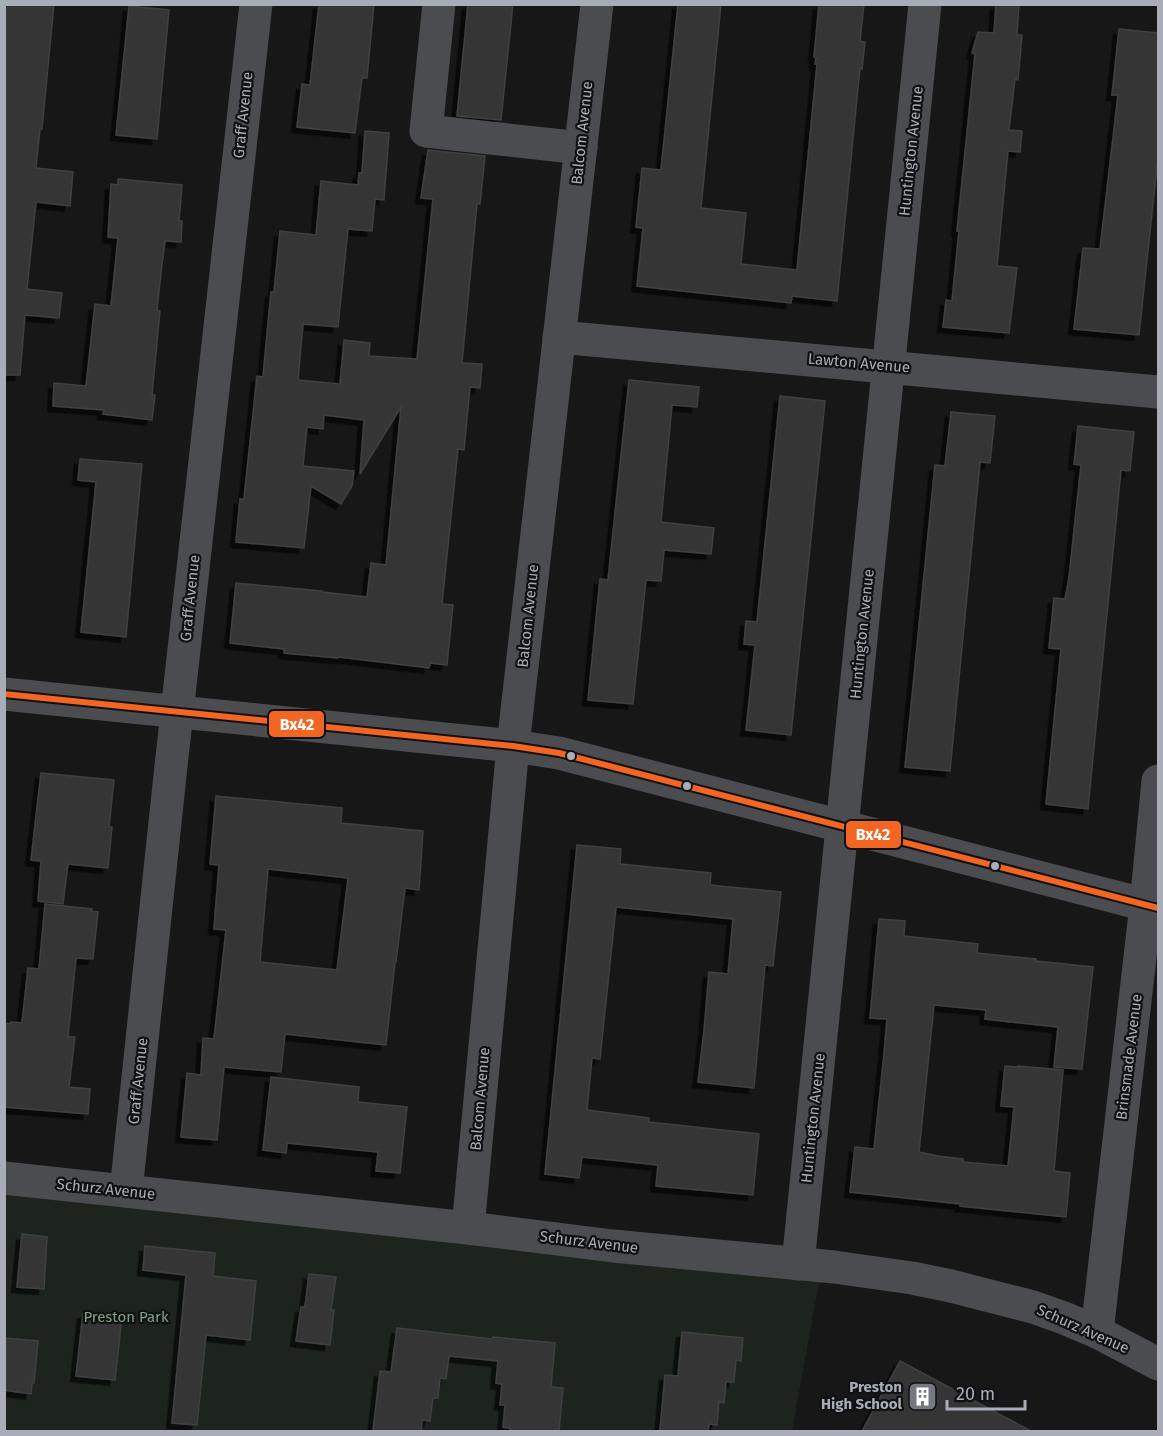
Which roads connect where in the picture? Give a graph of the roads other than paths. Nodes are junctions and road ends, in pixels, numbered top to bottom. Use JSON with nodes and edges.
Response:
{"nodes":[{"id":1,"x":256,"y":4,"type":"edge"},
{"id":2,"x":439,"y":4,"type":"edge"},
{"id":3,"x":597,"y":4,"type":"edge"},
{"id":4,"x":925,"y":4,"type":"edge"},
{"id":5,"x":581,"y":148,"type":"junction"},
{"id":6,"x":559,"y":337,"type":"junction"},
{"id":7,"x":890,"y":366,"type":"junction"},
{"id":8,"x":1158,"y":392,"type":"edge"},
{"id":9,"x":4,"y":694,"type":"edge"},
{"id":10,"x":177,"y":712,"type":"junction"},
{"id":11,"x":513,"y":746,"type":"junction"},
{"id":12,"x":1158,"y":781,"type":"edge"},
{"id":13,"x":843,"y":825,"type":"junction"},
{"id":14,"x":1152,"y":907,"type":"edge"},
{"id":15,"x":4,"y":1178,"type":"edge"},
{"id":16,"x":126,"y":1191,"type":"junction"},
{"id":17,"x":468,"y":1228,"type":"junction"},
{"id":18,"x":798,"y":1264,"type":"junction"},
{"id":19,"x":1096,"y":1332,"type":"junction"},
{"id":20,"x":1158,"y":1364,"type":"edge"}],
"edges":[{"from":1,"to":10,"type":"street","name":"Graff Avenue"},
{"from":2,"to":5,"type":"street"},
{"from":3,"to":5,"type":"street","name":"Balcom Avenue"},
{"from":4,"to":7,"type":"street","name":"Huntington Avenue"},
{"from":5,"to":6,"type":"street","name":"Balcom Avenue"},
{"from":6,"to":7,"type":"street","name":"Lawton Avenue"},
{"from":6,"to":11,"type":"street","name":"Balcom Avenue"},
{"from":7,"to":8,"type":"street","name":"Lawton Avenue"},
{"from":7,"to":13,"type":"street","name":"Huntington Avenue"},
{"from":9,"to":10,"type":"street"},
{"from":10,"to":11,"type":"street"},
{"from":10,"to":16,"type":"street","name":"Graff Avenue"},
{"from":11,"to":13,"type":"street"},
{"from":11,"to":17,"type":"street","name":"Balcom Avenue"},
{"from":12,"to":14,"type":"street","name":"Brinsmade Avenue"},
{"from":13,"to":14,"type":"street"},
{"from":13,"to":18,"type":"street","name":"Huntington Avenue"},
{"from":14,"to":19,"type":"street","name":"Brinsmade Avenue"},
{"from":15,"to":16,"type":"street","name":"Schurz Avenue"},
{"from":16,"to":17,"type":"street","name":"Schurz Avenue"},
{"from":17,"to":18,"type":"street","name":"Schurz Avenue"},
{"from":18,"to":19,"type":"street","name":"Schurz Avenue"},
{"from":19,"to":20,"type":"street","name":"Schurz Avenue"}]}
